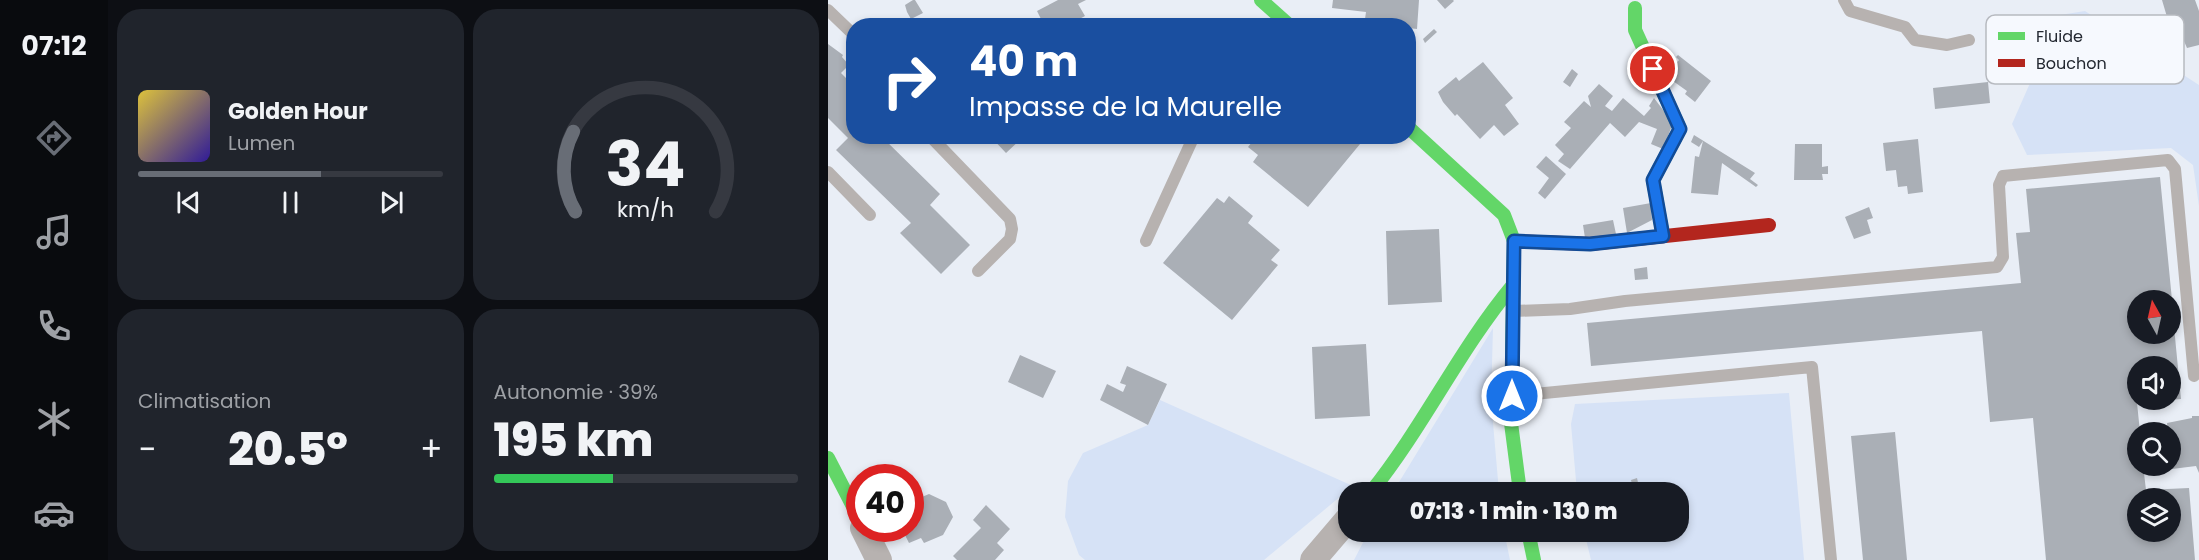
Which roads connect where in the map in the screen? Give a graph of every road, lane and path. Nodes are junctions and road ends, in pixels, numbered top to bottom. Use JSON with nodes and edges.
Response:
{"nodes":[{"id":1,"x":1261,"y":0,"type":"edge"},
{"id":2,"x":1844,"y":0,"type":"edge"},
{"id":3,"x":1635,"y":8,"type":"dead end"},
{"id":4,"x":828,"y":10,"type":"edge"},
{"id":5,"x":1273,"y":18,"type":"edge"},
{"id":6,"x":846,"y":27,"type":"edge"},
{"id":7,"x":1969,"y":40,"type":"dead end"},
{"id":8,"x":1416,"y":134,"type":"edge"},
{"id":9,"x":938,"y":144,"type":"edge"},
{"id":10,"x":1190,"y":144,"type":"edge"},
{"id":11,"x":828,"y":172,"type":"edge"},
{"id":12,"x":870,"y":215,"type":"dead end"},
{"id":13,"x":1769,"y":225,"type":"dead end"},
{"id":14,"x":1663,"y":236,"type":"junction"},
{"id":15,"x":1146,"y":241,"type":"dead end"},
{"id":16,"x":1514,"y":241,"type":"junction"},
{"id":17,"x":978,"y":271,"type":"dead end"},
{"id":18,"x":1513,"y":285,"type":"junction"},
{"id":19,"x":1513,"y":311,"type":"junction"},
{"id":20,"x":2194,"y":376,"type":"dead end"},
{"id":21,"x":1512,"y":396,"type":"junction"},
{"id":22,"x":828,"y":458,"type":"edge"},
{"id":23,"x":1380,"y":482,"type":"edge"},
{"id":24,"x":1519,"y":482,"type":"edge"},
{"id":25,"x":846,"y":493,"type":"edge"},
{"id":26,"x":1338,"y":531,"type":"edge"},
{"id":27,"x":870,"y":542,"type":"edge"},
{"id":28,"x":1530,"y":542,"type":"edge"},
{"id":29,"x":879,"y":560,"type":"edge"},
{"id":30,"x":1313,"y":560,"type":"edge"},
{"id":31,"x":1534,"y":560,"type":"edge"},
{"id":32,"x":1831,"y":560,"type":"edge"}],
"edges":[{"from":1,"to":5,"type":"street"},
{"from":2,"to":7,"type":"lane"},
{"from":3,"to":14,"type":"street"},
{"from":4,"to":6,"type":"lane"},
{"from":8,"to":16,"type":"street"},
{"from":9,"to":17,"type":"lane"},
{"from":10,"to":15,"type":"lane"},
{"from":11,"to":12,"type":"lane"},
{"from":13,"to":14,"type":"street"},
{"from":14,"to":16,"type":"street"},
{"from":16,"to":18,"type":"street"},
{"from":18,"to":19,"type":"street"},
{"from":18,"to":23,"type":"street"},
{"from":19,"to":20,"type":"lane"},
{"from":19,"to":21,"type":"street"},
{"from":21,"to":24,"type":"street"},
{"from":21,"to":32,"type":"lane"},
{"from":22,"to":25,"type":"street"},
{"from":26,"to":30,"type":"street"},
{"from":27,"to":29,"type":"street"},
{"from":28,"to":31,"type":"street"}]}
